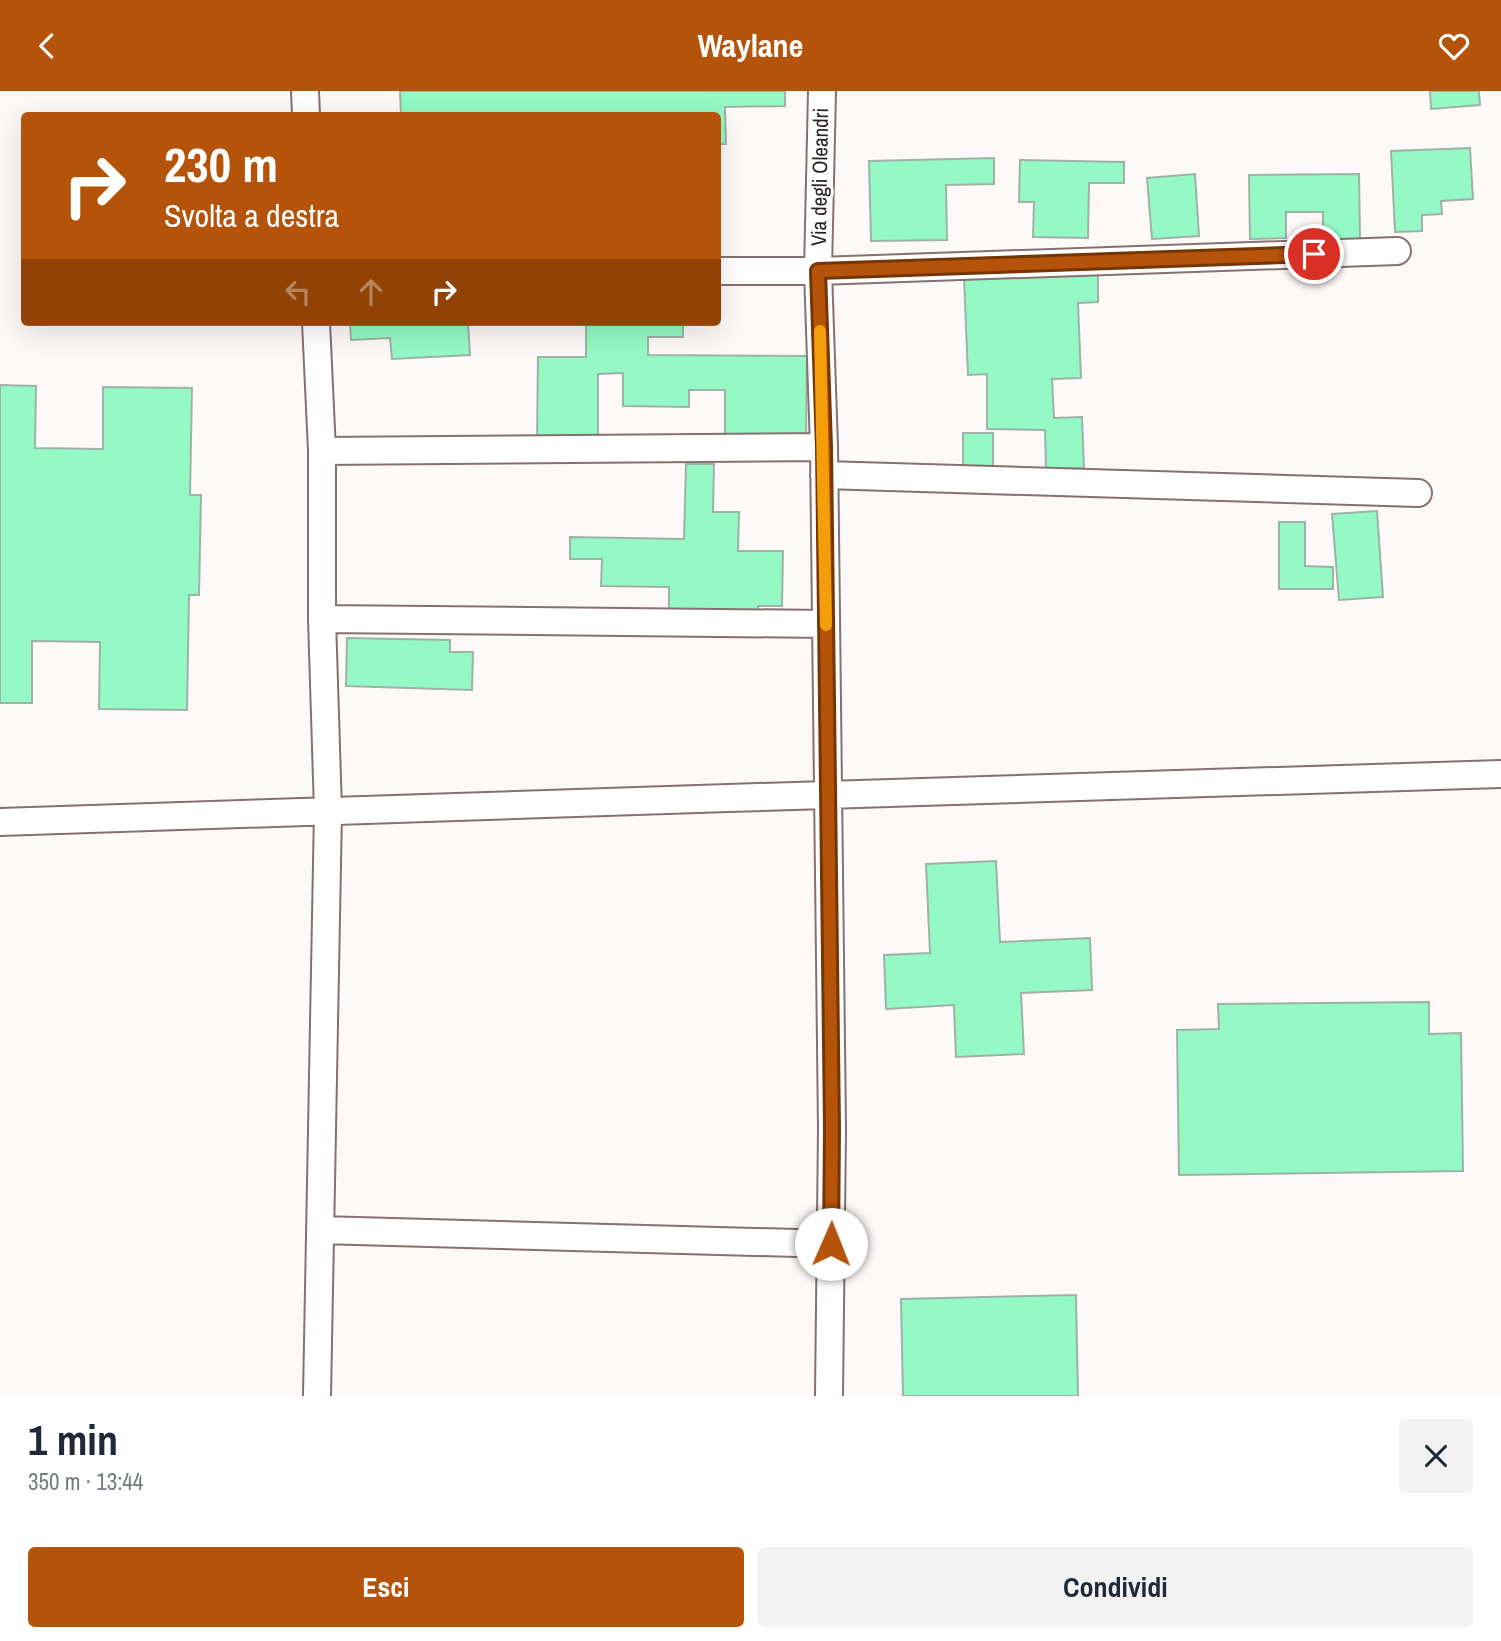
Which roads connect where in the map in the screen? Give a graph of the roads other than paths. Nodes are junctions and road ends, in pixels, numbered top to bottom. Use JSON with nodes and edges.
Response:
{"nodes":[{"id":1,"x":305,"y":91,"type":"edge"},
{"id":2,"x":822,"y":91,"type":"edge"},
{"id":3,"x":306,"y":112,"type":"edge"},
{"id":4,"x":1397,"y":251,"type":"dead end"},
{"id":5,"x":721,"y":271,"type":"edge"},
{"id":6,"x":818,"y":271,"type":"junction"},
{"id":7,"x":316,"y":326,"type":"edge"},
{"id":8,"x":824,"y":447,"type":"junction"},
{"id":9,"x":322,"y":451,"type":"junction"},
{"id":10,"x":824,"y":475,"type":"junction"},
{"id":11,"x":1418,"y":493,"type":"dead end"},
{"id":12,"x":322,"y":619,"type":"junction"},
{"id":13,"x":826,"y":624,"type":"junction"},
{"id":14,"x":1501,"y":774,"type":"edge"},
{"id":15,"x":826,"y":793,"type":"junction"},
{"id":16,"x":328,"y":811,"type":"junction"},
{"id":17,"x":0,"y":822,"type":"edge"},
{"id":18,"x":320,"y":1230,"type":"junction"},
{"id":19,"x":831,"y":1244,"type":"junction"},
{"id":20,"x":317,"y":1396,"type":"edge"},
{"id":21,"x":830,"y":1396,"type":"edge"}],
"edges":[{"from":1,"to":3,"type":"street"},
{"from":2,"to":6,"type":"street","name":"Via degli Oleandri"},
{"from":4,"to":6,"type":"street"},
{"from":5,"to":6,"type":"street"},
{"from":6,"to":8,"type":"street","name":"Via degli Oleandri"},
{"from":7,"to":9,"type":"street"},
{"from":8,"to":9,"type":"street"},
{"from":8,"to":10,"type":"street","name":"Via degli Oleandri"},
{"from":9,"to":12,"type":"street"},
{"from":10,"to":11,"type":"street"},
{"from":10,"to":13,"type":"street","name":"Via degli Oleandri"},
{"from":12,"to":13,"type":"street"},
{"from":12,"to":16,"type":"street"},
{"from":13,"to":15,"type":"street","name":"Via degli Oleandri"},
{"from":14,"to":15,"type":"street"},
{"from":15,"to":16,"type":"street"},
{"from":15,"to":19,"type":"street","name":"Via degli Oleandri"},
{"from":16,"to":17,"type":"street"},
{"from":16,"to":18,"type":"street"},
{"from":18,"to":19,"type":"street"},
{"from":18,"to":20,"type":"street"},
{"from":19,"to":21,"type":"street","name":"Via degli Oleandri"}]}
